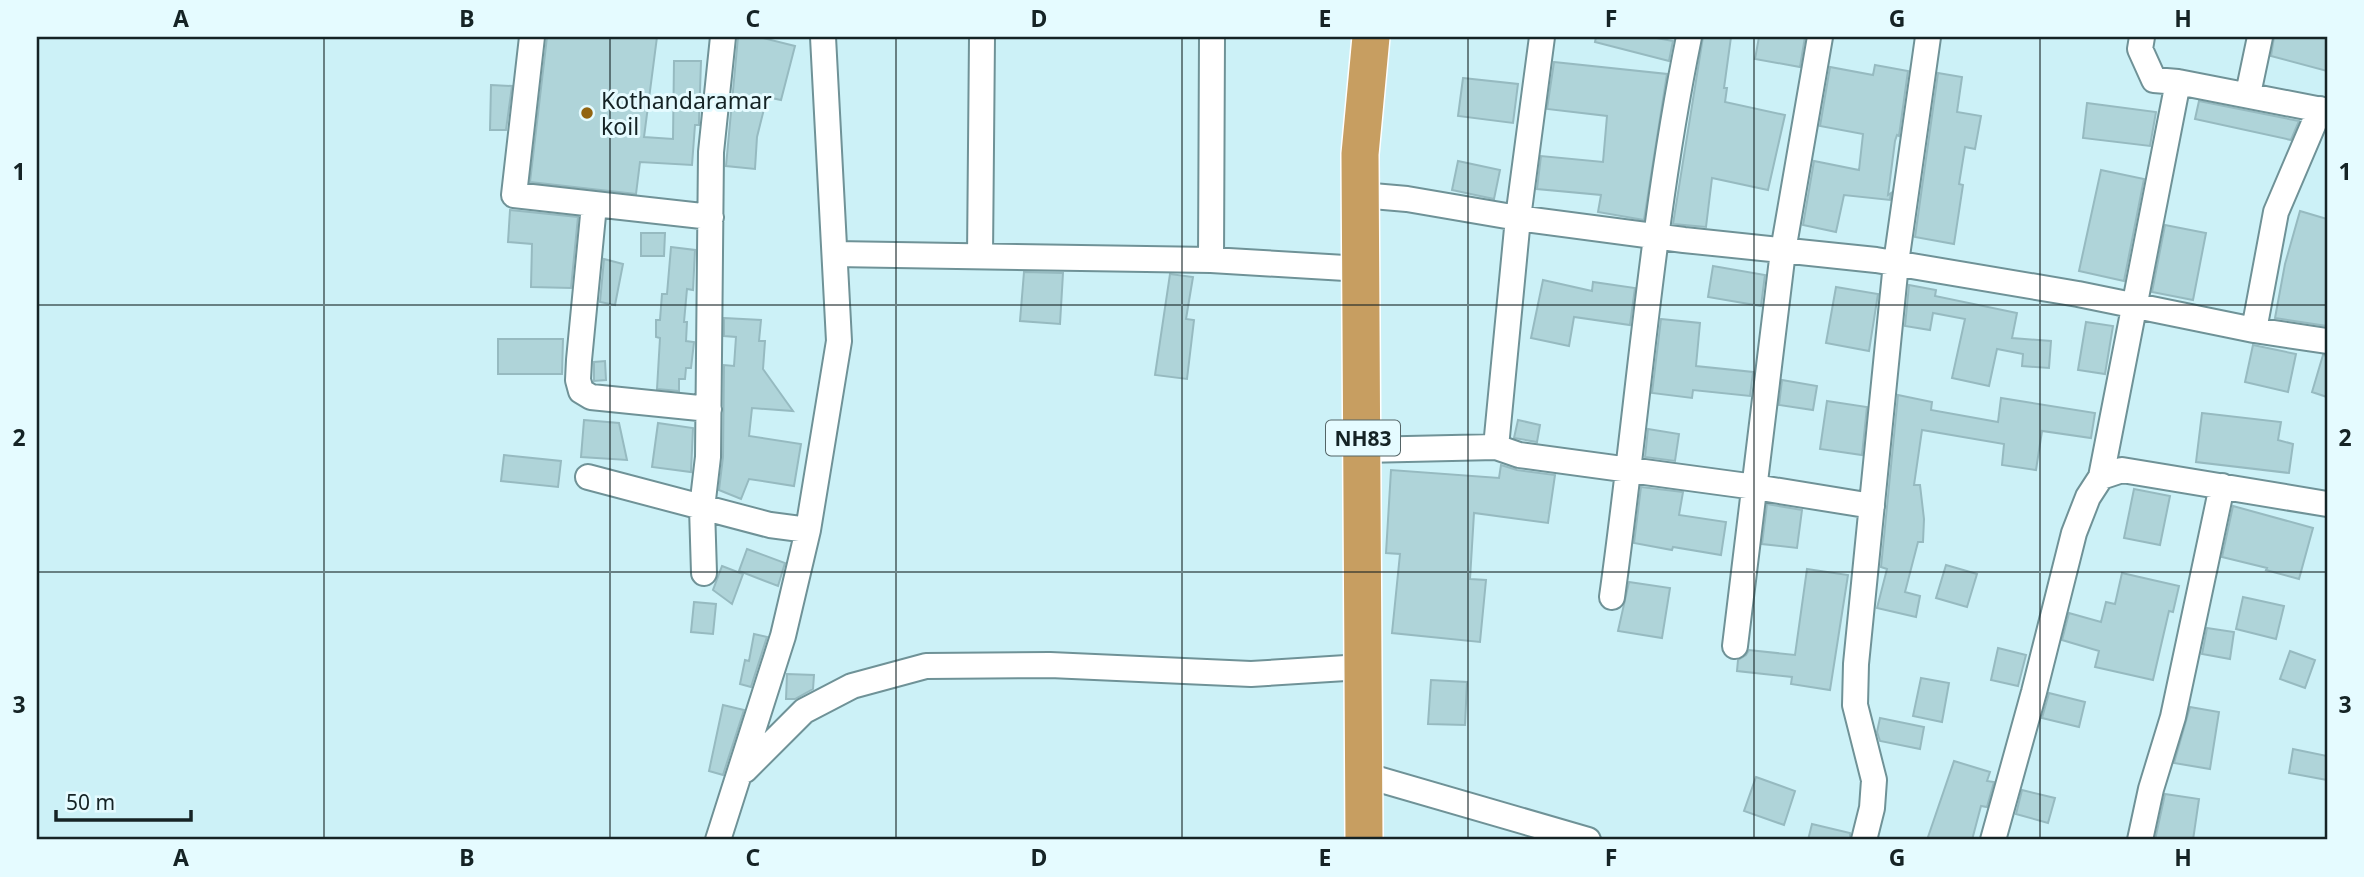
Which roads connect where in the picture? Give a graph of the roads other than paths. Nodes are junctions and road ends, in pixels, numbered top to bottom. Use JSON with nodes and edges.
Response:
{"nodes":[{"id":1,"x":532,"y":37,"type":"edge"},
{"id":2,"x":723,"y":37,"type":"edge"},
{"id":3,"x":823,"y":37,"type":"edge"},
{"id":4,"x":982,"y":37,"type":"edge"},
{"id":5,"x":1212,"y":37,"type":"edge"},
{"id":6,"x":1371,"y":37,"type":"edge"},
{"id":7,"x":1542,"y":37,"type":"edge"},
{"id":8,"x":1689,"y":37,"type":"edge"},
{"id":9,"x":1820,"y":37,"type":"edge"},
{"id":10,"x":1928,"y":37,"type":"edge"},
{"id":11,"x":2142,"y":37,"type":"edge"},
{"id":12,"x":2260,"y":37,"type":"edge"},
{"id":13,"x":2178,"y":82,"type":"junction"},
{"id":14,"x":2248,"y":94,"type":"junction"},
{"id":15,"x":2324,"y":110,"type":"edge"},
{"id":16,"x":1361,"y":195,"type":"junction"},
{"id":17,"x":594,"y":205,"type":"junction"},
{"id":18,"x":711,"y":217,"type":"junction"},
{"id":19,"x":1518,"y":218,"type":"junction"},
{"id":20,"x":1656,"y":235,"type":"junction"},
{"id":21,"x":1783,"y":251,"type":"junction"},
{"id":22,"x":835,"y":254,"type":"junction"},
{"id":23,"x":980,"y":256,"type":"junction"},
{"id":24,"x":1211,"y":260,"type":"junction"},
{"id":25,"x":1896,"y":263,"type":"junction"},
{"id":26,"x":1362,"y":269,"type":"junction"},
{"id":27,"x":2136,"y":306,"type":"junction"},
{"id":28,"x":2254,"y":330,"type":"junction"},
{"id":29,"x":2327,"y":341,"type":"edge"},
{"id":30,"x":709,"y":409,"type":"junction"},
{"id":31,"x":1496,"y":447,"type":"junction"},
{"id":32,"x":1363,"y":450,"type":"junction"},
{"id":33,"x":1630,"y":470,"type":"junction"},
{"id":34,"x":588,"y":477,"type":"dead end"},
{"id":35,"x":2101,"y":477,"type":"junction"},
{"id":36,"x":2222,"y":486,"type":"junction"},
{"id":37,"x":1755,"y":487,"type":"junction"},
{"id":38,"x":2327,"y":503,"type":"edge"},
{"id":39,"x":1872,"y":506,"type":"junction"},
{"id":40,"x":702,"y":508,"type":"junction"},
{"id":41,"x":808,"y":530,"type":"junction"},
{"id":42,"x":704,"y":573,"type":"dead end"},
{"id":43,"x":1612,"y":597,"type":"dead end"},
{"id":44,"x":1735,"y":646,"type":"dead end"},
{"id":45,"x":1362,"y":667,"type":"junction"},
{"id":46,"x":1364,"y":775,"type":"junction"},
{"id":47,"x":739,"y":776,"type":"junction"},
{"id":48,"x":718,"y":840,"type":"edge"},
{"id":49,"x":1364,"y":840,"type":"edge"},
{"id":50,"x":1588,"y":840,"type":"edge"},
{"id":51,"x":1864,"y":840,"type":"edge"},
{"id":52,"x":1993,"y":840,"type":"edge"},
{"id":53,"x":2140,"y":840,"type":"edge"}],
"edges":[{"from":1,"to":17,"type":"street"},
{"from":2,"to":18,"type":"street"},
{"from":3,"to":22,"type":"street"},
{"from":4,"to":23,"type":"street"},
{"from":5,"to":24,"type":"street"},
{"from":6,"to":16,"type":"highway","number":"NH83"},
{"from":7,"to":19,"type":"street"},
{"from":8,"to":20,"type":"street"},
{"from":9,"to":21,"type":"street"},
{"from":10,"to":25,"type":"street"},
{"from":11,"to":13,"type":"street"},
{"from":12,"to":14,"type":"street"},
{"from":13,"to":14,"type":"street"},
{"from":13,"to":27,"type":"street"},
{"from":14,"to":15,"type":"street"},
{"from":15,"to":28,"type":"street"},
{"from":16,"to":19,"type":"street"},
{"from":16,"to":26,"type":"highway","number":"NH83"},
{"from":17,"to":18,"type":"street"},
{"from":17,"to":30,"type":"street"},
{"from":18,"to":30,"type":"street"},
{"from":19,"to":20,"type":"street"},
{"from":19,"to":31,"type":"street"},
{"from":20,"to":21,"type":"street"},
{"from":20,"to":33,"type":"street"},
{"from":21,"to":25,"type":"street"},
{"from":21,"to":37,"type":"street"},
{"from":22,"to":23,"type":"street"},
{"from":22,"to":41,"type":"street"},
{"from":23,"to":24,"type":"street"},
{"from":24,"to":26,"type":"street"},
{"from":25,"to":27,"type":"street"},
{"from":25,"to":39,"type":"street"},
{"from":26,"to":32,"type":"highway","number":"NH83"},
{"from":27,"to":28,"type":"street"},
{"from":27,"to":35,"type":"street"},
{"from":28,"to":29,"type":"street"},
{"from":30,"to":40,"type":"street"},
{"from":31,"to":32,"type":"street"},
{"from":31,"to":33,"type":"street"},
{"from":32,"to":45,"type":"highway","number":"NH83"},
{"from":33,"to":37,"type":"street"},
{"from":33,"to":43,"type":"street"},
{"from":34,"to":40,"type":"street"},
{"from":35,"to":36,"type":"street"},
{"from":35,"to":52,"type":"street"},
{"from":36,"to":38,"type":"street"},
{"from":36,"to":53,"type":"street"},
{"from":37,"to":39,"type":"street"},
{"from":37,"to":44,"type":"street"},
{"from":39,"to":51,"type":"street"},
{"from":40,"to":41,"type":"street"},
{"from":40,"to":42,"type":"street"},
{"from":41,"to":47,"type":"street"},
{"from":45,"to":46,"type":"highway","number":"NH83"},
{"from":45,"to":47,"type":"street"},
{"from":46,"to":49,"type":"highway","number":"NH83"},
{"from":46,"to":50,"type":"street"},
{"from":47,"to":48,"type":"street"}]}
